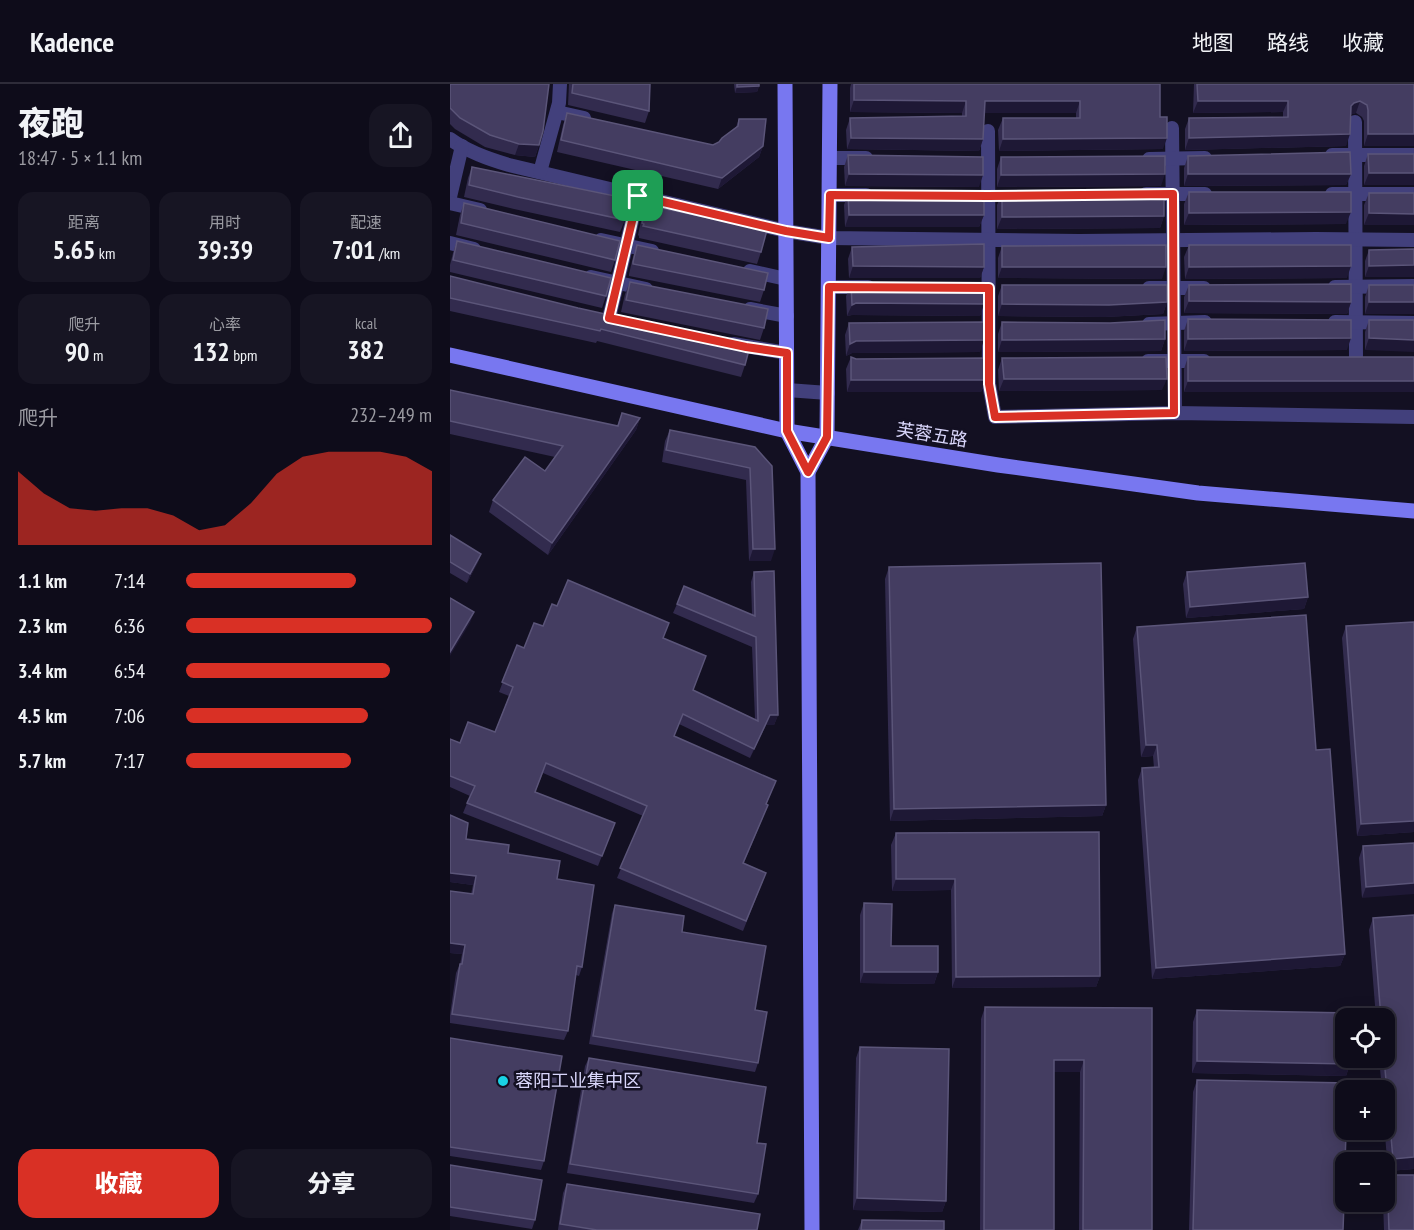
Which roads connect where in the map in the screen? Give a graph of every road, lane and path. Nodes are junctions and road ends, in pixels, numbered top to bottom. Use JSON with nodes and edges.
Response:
{"nodes":[{"id":1,"x":560,"y":84,"type":"edge"},
{"id":2,"x":785,"y":84,"type":"edge"},
{"id":3,"x":830,"y":84,"type":"edge"},
{"id":4,"x":557,"y":112,"type":"junction"},
{"id":5,"x":601,"y":122,"type":"edge"},
{"id":6,"x":1355,"y":122,"type":"dead end"},
{"id":7,"x":1172,"y":128,"type":"dead end"},
{"id":8,"x":988,"y":131,"type":"dead end"},
{"id":9,"x":456,"y":143,"type":"edge"},
{"id":10,"x":1355,"y":154,"type":"junction"},
{"id":11,"x":1414,"y":154,"type":"edge"},
{"id":12,"x":1321,"y":155,"type":"edge"},
{"id":13,"x":830,"y":158,"type":"junction"},
{"id":14,"x":1218,"y":158,"type":"edge"},
{"id":15,"x":875,"y":159,"type":"edge"},
{"id":16,"x":1138,"y":159,"type":"edge"},
{"id":17,"x":1173,"y":159,"type":"junction"},
{"id":18,"x":453,"y":167,"type":"edge"},
{"id":19,"x":540,"y":172,"type":"junction"},
{"id":20,"x":1173,"y":194,"type":"junction"},
{"id":21,"x":1219,"y":194,"type":"edge"},
{"id":22,"x":1321,"y":194,"type":"edge"},
{"id":23,"x":1355,"y":194,"type":"junction"},
{"id":24,"x":1414,"y":194,"type":"edge"},
{"id":25,"x":830,"y":195,"type":"junction"},
{"id":26,"x":875,"y":195,"type":"edge"},
{"id":27,"x":1127,"y":195,"type":"edge"},
{"id":28,"x":638,"y":196,"type":"junction"},
{"id":29,"x":450,"y":197,"type":"edge"},
{"id":30,"x":450,"y":203,"type":"edge"},
{"id":31,"x":494,"y":213,"type":"edge"},
{"id":32,"x":786,"y":231,"type":"junction"},
{"id":33,"x":593,"y":238,"type":"edge"},
{"id":34,"x":829,"y":238,"type":"junction"},
{"id":35,"x":1356,"y":239,"type":"junction"},
{"id":36,"x":989,"y":240,"type":"junction"},
{"id":37,"x":1174,"y":240,"type":"junction"},
{"id":38,"x":1414,"y":240,"type":"edge"},
{"id":39,"x":450,"y":243,"type":"edge"},
{"id":40,"x":626,"y":246,"type":"junction"},
{"id":41,"x":483,"y":251,"type":"edge"},
{"id":42,"x":660,"y":253,"type":"edge"},
{"id":43,"x":741,"y":269,"type":"edge"},
{"id":44,"x":573,"y":273,"type":"edge"},
{"id":45,"x":786,"y":279,"type":"junction"},
{"id":46,"x":617,"y":284,"type":"junction"},
{"id":47,"x":1414,"y":286,"type":"edge"},
{"id":48,"x":829,"y":287,"type":"junction"},
{"id":49,"x":886,"y":287,"type":"edge"},
{"id":50,"x":1322,"y":287,"type":"edge"},
{"id":51,"x":1356,"y":287,"type":"junction"},
{"id":52,"x":1139,"y":288,"type":"edge"},
{"id":53,"x":1174,"y":288,"type":"junction"},
{"id":54,"x":1220,"y":288,"type":"edge"},
{"id":55,"x":662,"y":292,"type":"edge"},
{"id":56,"x":741,"y":307,"type":"edge"},
{"id":57,"x":787,"y":316,"type":"junction"},
{"id":58,"x":609,"y":318,"type":"edge"},
{"id":59,"x":1174,"y":322,"type":"junction"},
{"id":60,"x":1220,"y":322,"type":"edge"},
{"id":61,"x":1322,"y":322,"type":"edge"},
{"id":62,"x":1356,"y":322,"type":"junction"},
{"id":63,"x":1414,"y":323,"type":"edge"},
{"id":64,"x":1140,"y":324,"type":"edge"},
{"id":65,"x":723,"y":342,"type":"edge"},
{"id":66,"x":787,"y":353,"type":"junction"},
{"id":67,"x":450,"y":355,"type":"edge"},
{"id":68,"x":1356,"y":359,"type":"edge"},
{"id":69,"x":1220,"y":360,"type":"edge"},
{"id":70,"x":1140,"y":361,"type":"edge"},
{"id":71,"x":1174,"y":361,"type":"junction"},
{"id":72,"x":787,"y":390,"type":"junction"},
{"id":73,"x":828,"y":393,"type":"junction"},
{"id":74,"x":1174,"y":413,"type":"junction"},
{"id":75,"x":1414,"y":417,"type":"edge"},
{"id":76,"x":787,"y":431,"type":"junction"},
{"id":77,"x":827,"y":437,"type":"junction"},
{"id":78,"x":808,"y":472,"type":"junction"},
{"id":79,"x":1414,"y":511,"type":"edge"},
{"id":80,"x":812,"y":1230,"type":"edge"}],
"edges":[{"from":1,"to":4,"type":"street"},
{"from":2,"to":32,"type":"street"},
{"from":3,"to":13,"type":"street"},
{"from":4,"to":5,"type":"street"},
{"from":4,"to":19,"type":"street"},
{"from":6,"to":10,"type":"street"},
{"from":7,"to":17,"type":"street"},
{"from":8,"to":36,"type":"street"},
{"from":9,"to":18,"type":"street"},
{"from":9,"to":19,"type":"street"},
{"from":10,"to":11,"type":"street"},
{"from":10,"to":12,"type":"street"},
{"from":10,"to":23,"type":"street"},
{"from":13,"to":15,"type":"street"},
{"from":13,"to":25,"type":"street"},
{"from":14,"to":17,"type":"street"},
{"from":16,"to":17,"type":"street"},
{"from":17,"to":20,"type":"street"},
{"from":18,"to":29,"type":"street"},
{"from":19,"to":28,"type":"street"},
{"from":20,"to":21,"type":"street"},
{"from":20,"to":27,"type":"street"},
{"from":20,"to":37,"type":"street"},
{"from":22,"to":23,"type":"street"},
{"from":23,"to":24,"type":"street"},
{"from":23,"to":35,"type":"street"},
{"from":25,"to":26,"type":"street"},
{"from":25,"to":34,"type":"street"},
{"from":28,"to":32,"type":"street"},
{"from":28,"to":40,"type":"street"},
{"from":30,"to":31,"type":"street"},
{"from":32,"to":34,"type":"street"},
{"from":32,"to":45,"type":"street"},
{"from":33,"to":40,"type":"street"},
{"from":34,"to":36,"type":"street"},
{"from":34,"to":48,"type":"street"},
{"from":35,"to":37,"type":"street"},
{"from":35,"to":38,"type":"street"},
{"from":35,"to":51,"type":"street"},
{"from":36,"to":37,"type":"street"},
{"from":36,"to":74,"type":"street"},
{"from":37,"to":53,"type":"street"},
{"from":39,"to":41,"type":"street"},
{"from":40,"to":42,"type":"street"},
{"from":40,"to":46,"type":"street"},
{"from":43,"to":45,"type":"street"},
{"from":44,"to":46,"type":"street"},
{"from":45,"to":57,"type":"street"},
{"from":46,"to":55,"type":"street"},
{"from":46,"to":58,"type":"street"},
{"from":47,"to":51,"type":"street"},
{"from":48,"to":49,"type":"street"},
{"from":48,"to":73,"type":"street"},
{"from":50,"to":51,"type":"street"},
{"from":51,"to":62,"type":"street"},
{"from":52,"to":53,"type":"street"},
{"from":53,"to":54,"type":"street"},
{"from":53,"to":59,"type":"street"},
{"from":56,"to":57,"type":"street"},
{"from":57,"to":66,"type":"street"},
{"from":59,"to":60,"type":"street"},
{"from":59,"to":64,"type":"street"},
{"from":59,"to":71,"type":"street"},
{"from":61,"to":62,"type":"street"},
{"from":62,"to":63,"type":"street"},
{"from":62,"to":68,"type":"street"},
{"from":65,"to":66,"type":"street"},
{"from":66,"to":72,"type":"street"},
{"from":67,"to":76,"type":"street","name":"芙蓉五路"},
{"from":69,"to":71,"type":"street"},
{"from":70,"to":71,"type":"street"},
{"from":71,"to":74,"type":"street"},
{"from":72,"to":73,"type":"street"},
{"from":72,"to":76,"type":"street"},
{"from":73,"to":77,"type":"street"},
{"from":74,"to":75,"type":"street"},
{"from":76,"to":77,"type":"street","name":"芙蓉五路"},
{"from":76,"to":78,"type":"street"},
{"from":77,"to":78,"type":"street"},
{"from":77,"to":79,"type":"street","name":"芙蓉五路"},
{"from":78,"to":80,"type":"street"}]}
